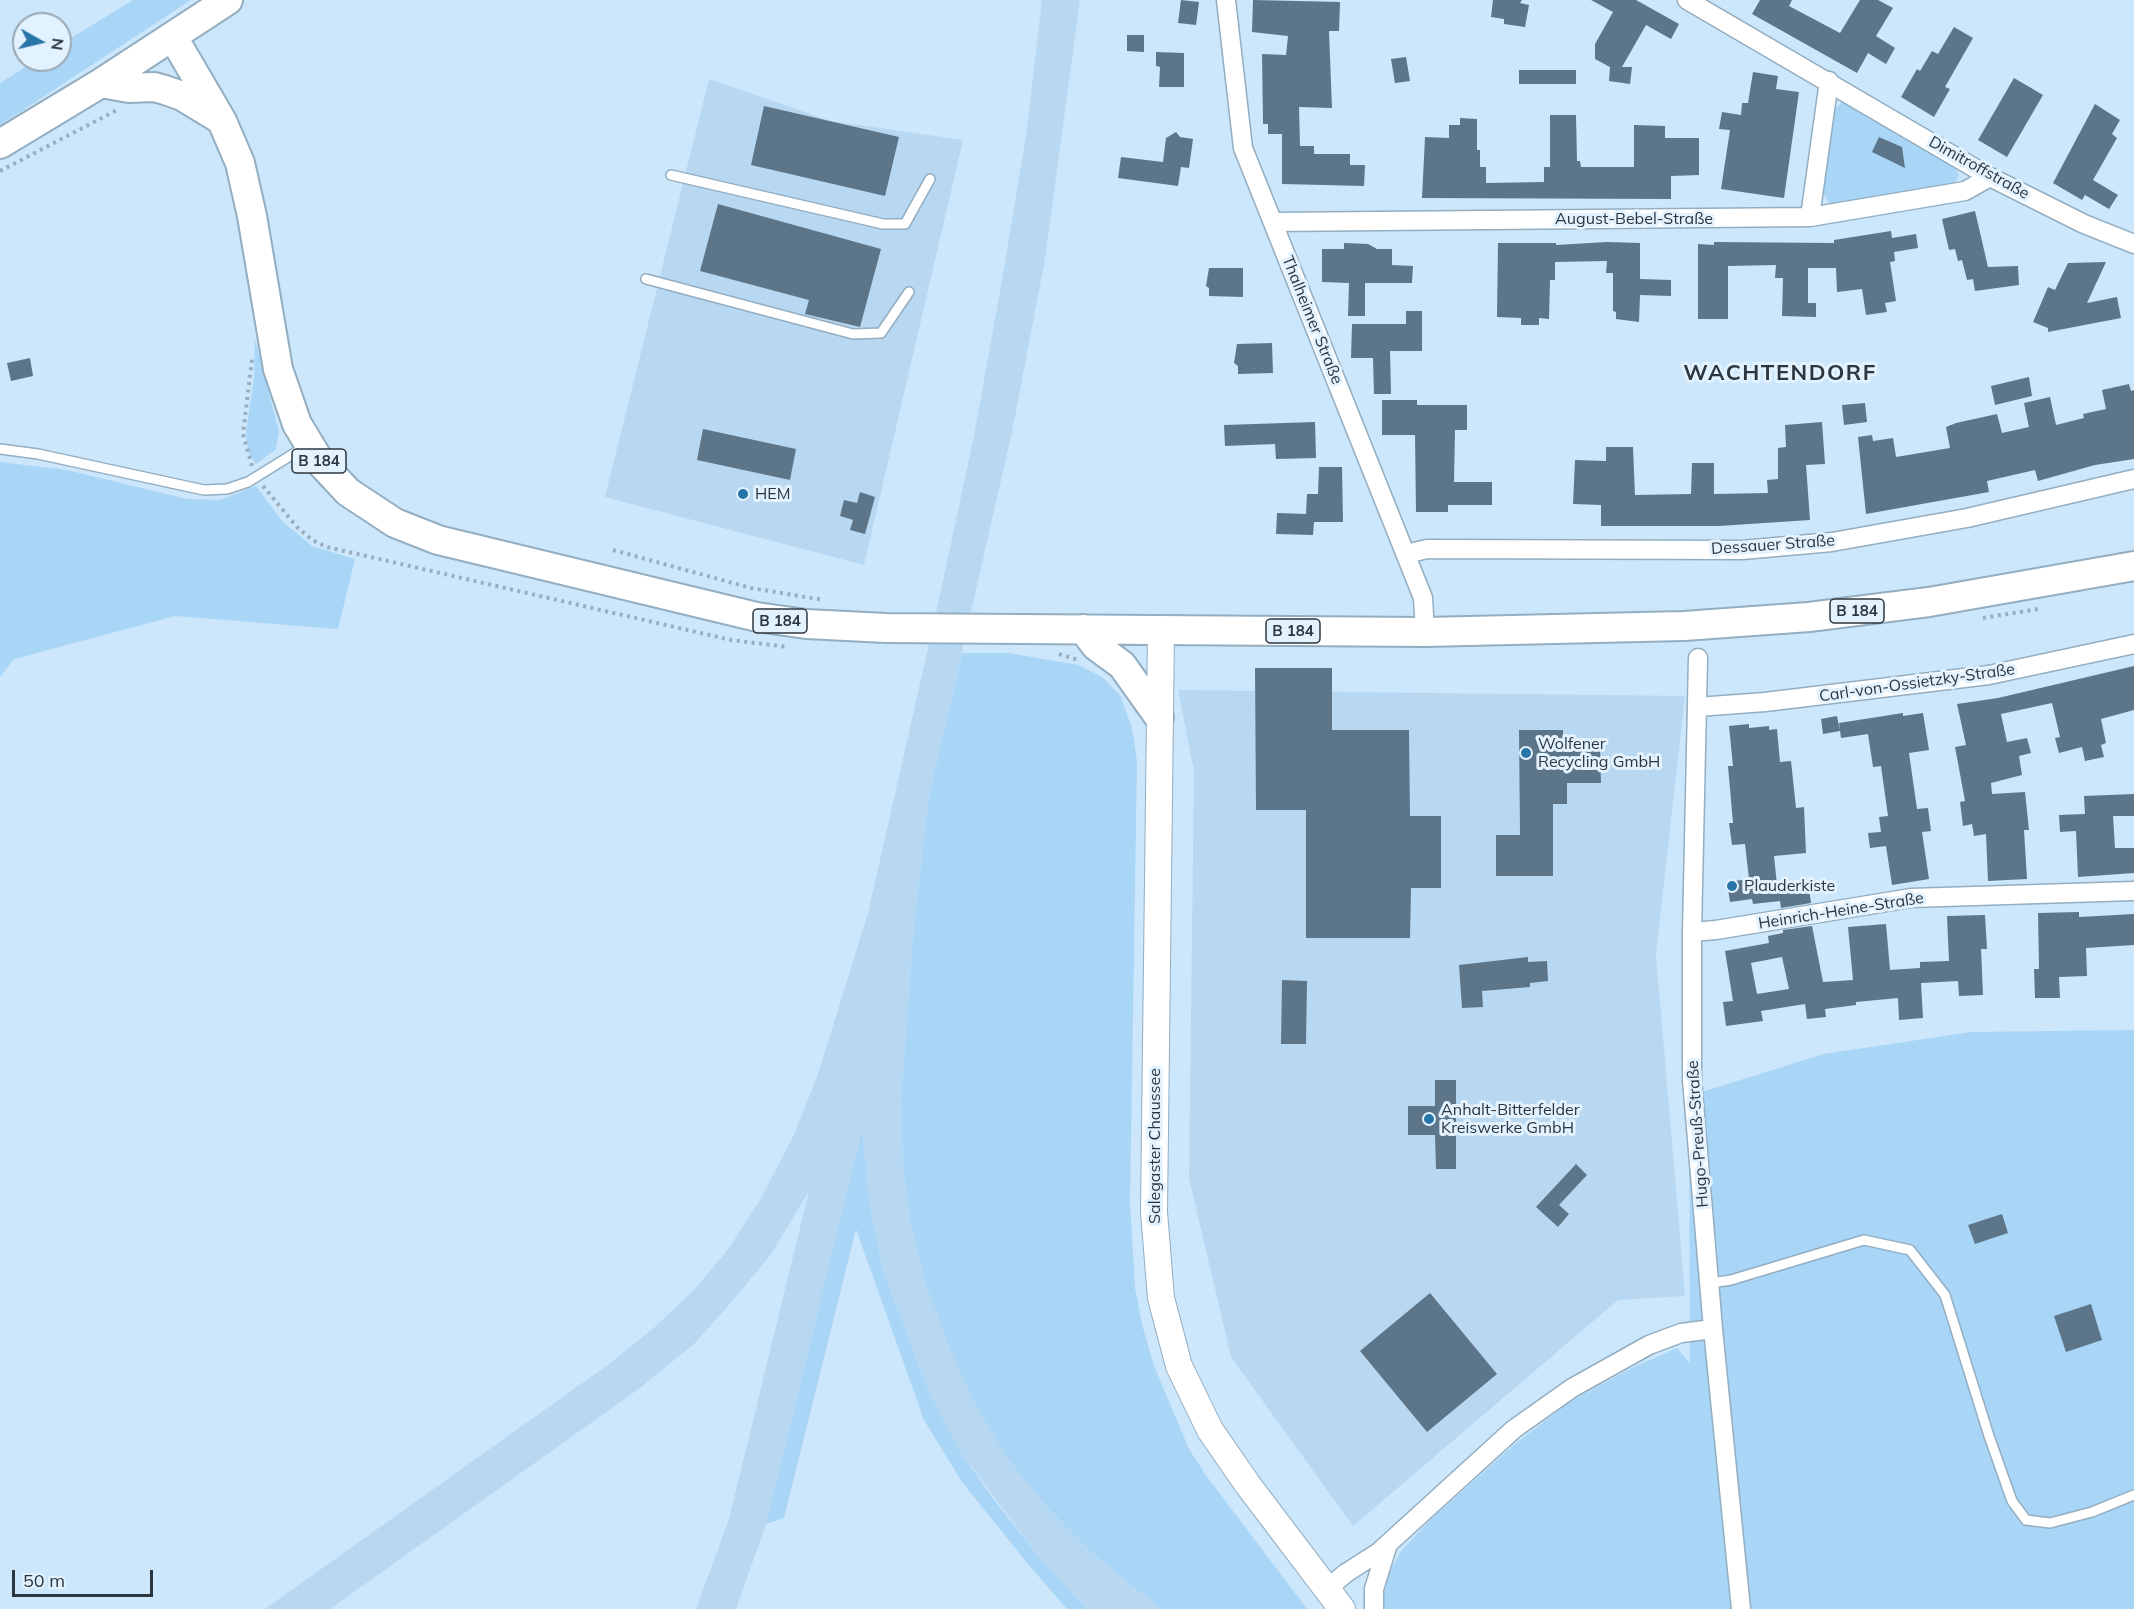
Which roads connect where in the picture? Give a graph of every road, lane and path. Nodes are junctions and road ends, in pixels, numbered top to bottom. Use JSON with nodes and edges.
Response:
{"nodes":[{"id":1,"x":228,"y":0,"type":"edge"},
{"id":2,"x":1226,"y":0,"type":"edge"},
{"id":3,"x":1688,"y":0,"type":"edge"},
{"id":4,"x":173,"y":37,"type":"junction"},
{"id":5,"x":1829,"y":81,"type":"junction"},
{"id":6,"x":101,"y":83,"type":"junction"},
{"id":7,"x":124,"y":107,"type":"dead end"},
{"id":8,"x":222,"y":121,"type":"junction"},
{"id":9,"x":0,"y":144,"type":"edge"},
{"id":10,"x":0,"y":171,"type":"edge"},
{"id":11,"x":671,"y":175,"type":"dead end"},
{"id":12,"x":1990,"y":177,"type":"junction"},
{"id":13,"x":930,"y":179,"type":"dead end"},
{"id":14,"x":1810,"y":218,"type":"junction"},
{"id":15,"x":1273,"y":222,"type":"junction"},
{"id":16,"x":2134,"y":244,"type":"edge"},
{"id":17,"x":646,"y":279,"type":"dead end"},
{"id":18,"x":909,"y":292,"type":"dead end"},
{"id":19,"x":252,"y":357,"type":"dead end"},
{"id":20,"x":308,"y":444,"type":"junction"},
{"id":21,"x":0,"y":449,"type":"edge"},
{"id":22,"x":257,"y":477,"type":"junction"},
{"id":23,"x":2134,"y":478,"type":"edge"},
{"id":24,"x":613,"y":550,"type":"dead end"},
{"id":25,"x":1406,"y":554,"type":"junction"},
{"id":26,"x":2134,"y":566,"type":"edge"},
{"id":27,"x":829,"y":600,"type":"dead end"},
{"id":28,"x":1083,"y":629,"type":"junction"},
{"id":29,"x":1161,"y":630,"type":"junction"},
{"id":30,"x":1425,"y":632,"type":"junction"},
{"id":31,"x":2134,"y":644,"type":"edge"},
{"id":32,"x":791,"y":647,"type":"dead end"},
{"id":33,"x":1698,"y":658,"type":"dead end"},
{"id":34,"x":1697,"y":707,"type":"junction"},
{"id":35,"x":1160,"y":717,"type":"junction"},
{"id":36,"x":2134,"y":891,"type":"edge"},
{"id":37,"x":1692,"y":932,"type":"junction"},
{"id":38,"x":1711,"y":1283,"type":"junction"},
{"id":39,"x":1713,"y":1329,"type":"junction"},
{"id":40,"x":2134,"y":1495,"type":"edge"},
{"id":41,"x":1389,"y":1542,"type":"junction"},
{"id":42,"x":1334,"y":1599,"type":"edge"},
{"id":43,"x":1374,"y":1609,"type":"edge"},
{"id":44,"x":1741,"y":1609,"type":"edge"}],
"edges":[{"from":1,"to":4,"type":"main road"},
{"from":2,"to":15,"type":"street","name":"Thalheimer Straße"},
{"from":3,"to":5,"type":"street","name":"Dimitroffstraße"},
{"from":4,"to":6,"type":"main road"},
{"from":4,"to":8,"type":"main road","number":"B 184"},
{"from":5,"to":12,"type":"street","name":"Dimitroffstraße"},
{"from":5,"to":14,"type":"street"},
{"from":6,"to":8,"type":"main road"},
{"from":6,"to":9,"type":"main road"},
{"from":7,"to":10,"type":"path"},
{"from":8,"to":20,"type":"main road","number":"B 184"},
{"from":11,"to":13,"type":"lane"},
{"from":12,"to":14,"type":"street","name":"August-Bebel-Straße"},
{"from":12,"to":16,"type":"street","name":"Dimitroffstraße"},
{"from":14,"to":15,"type":"street","name":"August-Bebel-Straße"},
{"from":15,"to":25,"type":"street","name":"Thalheimer Straße"},
{"from":17,"to":18,"type":"lane"},
{"from":19,"to":22,"type":"path"},
{"from":20,"to":22,"type":"lane"},
{"from":20,"to":28,"type":"main road","number":"B 184"},
{"from":21,"to":22,"type":"lane"},
{"from":22,"to":32,"type":"path"},
{"from":23,"to":25,"type":"street","name":"Dessauer Straße"},
{"from":24,"to":27,"type":"path"},
{"from":25,"to":30,"type":"street","name":"Thalheimer Straße"},
{"from":26,"to":30,"type":"main road","number":"B 184"},
{"from":28,"to":29,"type":"main road","number":"B 184"},
{"from":28,"to":35,"type":"main road"},
{"from":29,"to":30,"type":"main road","number":"B 184"},
{"from":29,"to":35,"type":"main road","name":"Salegaster Chaussee"},
{"from":31,"to":34,"type":"street","name":"Carl-von-Ossietzky-Straße"},
{"from":33,"to":34,"type":"street","name":"Hugo-Preuß-Straße"},
{"from":34,"to":37,"type":"street","name":"Hugo-Preuß-Straße"},
{"from":35,"to":42,"type":"main road","name":"Salegaster Chaussee"},
{"from":36,"to":37,"type":"street","name":"Heinrich-Heine-Straße"},
{"from":37,"to":38,"type":"street","name":"Hugo-Preuß-Straße"},
{"from":38,"to":39,"type":"street","name":"Hugo-Preuß-Straße"},
{"from":38,"to":40,"type":"lane"},
{"from":39,"to":41,"type":"street"},
{"from":39,"to":44,"type":"street","name":"Hugo-Preuß-Straße"},
{"from":41,"to":42,"type":"street"},
{"from":41,"to":43,"type":"street"}]}
